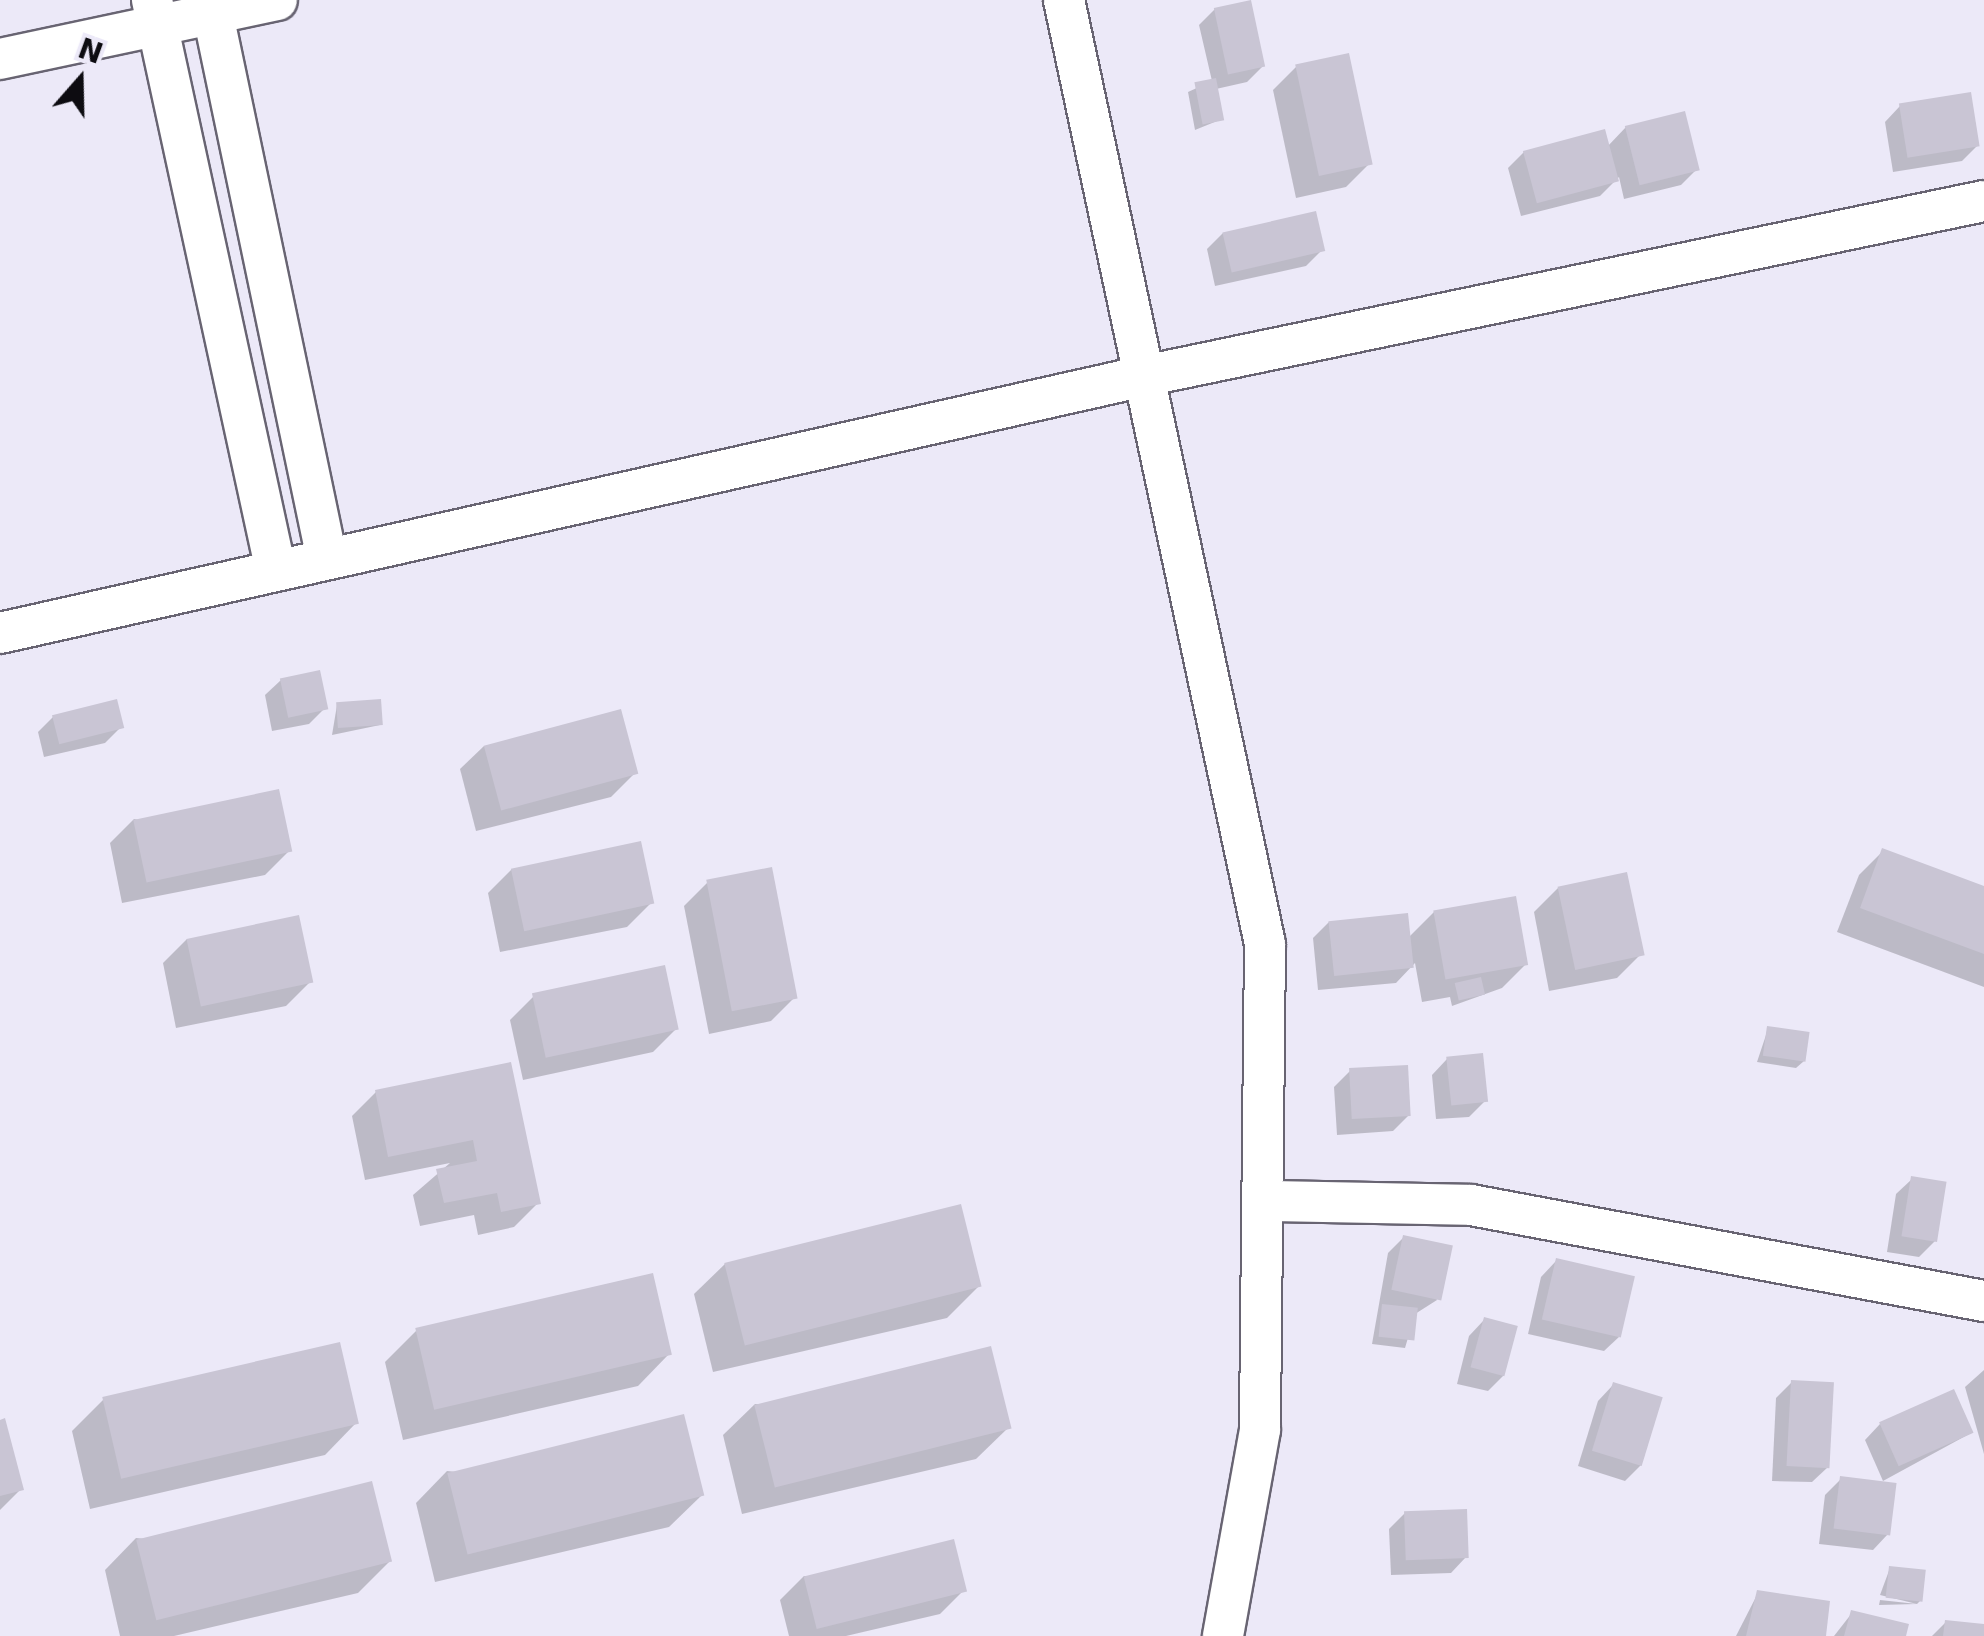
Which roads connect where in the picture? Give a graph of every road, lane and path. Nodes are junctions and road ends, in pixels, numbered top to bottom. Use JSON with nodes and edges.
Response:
{"nodes":[{"id":1,"x":277,"y":0,"type":"edge"},
{"id":2,"x":1064,"y":0,"type":"edge"},
{"id":3,"x":212,"y":7,"type":"edge"},
{"id":4,"x":155,"y":13,"type":"edge"},
{"id":5,"x":0,"y":60,"type":"edge"},
{"id":6,"x":1984,"y":201,"type":"edge"},
{"id":7,"x":1144,"y":376,"type":"junction"},
{"id":8,"x":327,"y":559,"type":"junction"},
{"id":9,"x":276,"y":571,"type":"junction"},
{"id":10,"x":0,"y":632,"type":"edge"},
{"id":11,"x":1266,"y":1202,"type":"junction"},
{"id":12,"x":1984,"y":1300,"type":"edge"},
{"id":13,"x":1222,"y":1636,"type":"edge"}],
"edges":[{"from":1,"to":3,"type":"street"},
{"from":2,"to":7,"type":"street"},
{"from":3,"to":4,"type":"street"},
{"from":3,"to":8,"type":"street"},
{"from":4,"to":5,"type":"street"},
{"from":4,"to":9,"type":"street"},
{"from":6,"to":7,"type":"street"},
{"from":7,"to":8,"type":"street"},
{"from":7,"to":11,"type":"street"},
{"from":8,"to":9,"type":"street"},
{"from":9,"to":10,"type":"street"},
{"from":11,"to":12,"type":"street"},
{"from":11,"to":13,"type":"street"}]}
